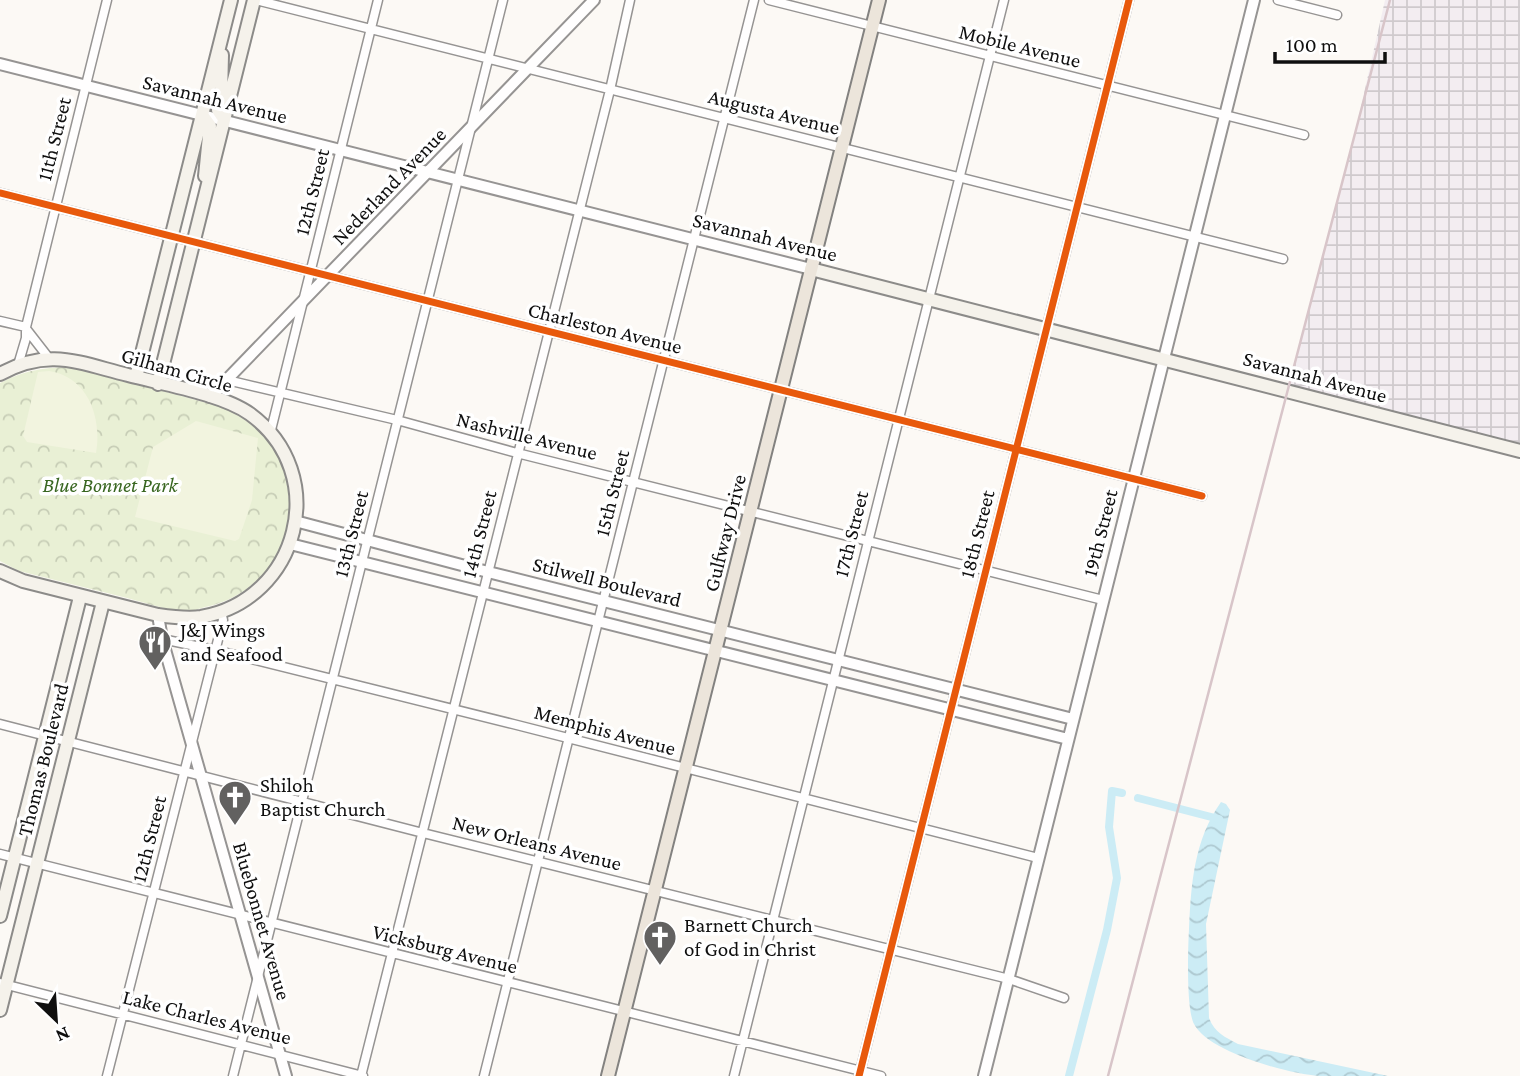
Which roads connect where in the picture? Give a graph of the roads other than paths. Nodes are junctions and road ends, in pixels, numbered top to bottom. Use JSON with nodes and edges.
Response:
{"nodes":[{"id":1,"x":107,"y":0,"type":"edge"},
{"id":2,"x":231,"y":0,"type":"edge"},
{"id":3,"x":255,"y":0,"type":"edge"},
{"id":4,"x":378,"y":0,"type":"edge"},
{"id":5,"x":503,"y":0,"type":"edge"},
{"id":6,"x":594,"y":0,"type":"edge"},
{"id":7,"x":630,"y":0,"type":"edge"},
{"id":8,"x":754,"y":0,"type":"edge"},
{"id":9,"x":769,"y":0,"type":"edge"},
{"id":10,"x":879,"y":0,"type":"edge"},
{"id":11,"x":1004,"y":0,"type":"edge"},
{"id":12,"x":1129,"y":0,"type":"edge"},
{"id":13,"x":1254,"y":0,"type":"edge"},
{"id":14,"x":1278,"y":0,"type":"edge"},
{"id":15,"x":1338,"y":15,"type":"dead end"},
{"id":16,"x":873,"y":27,"type":"junction"},
{"id":17,"x":371,"y":29,"type":"junction"},
{"id":18,"x":220,"y":41,"type":"junction"},
{"id":19,"x":990,"y":56,"type":"junction"},
{"id":20,"x":489,"y":58,"type":"junction"},
{"id":21,"x":0,"y":64,"type":"edge"},
{"id":22,"x":529,"y":67,"type":"junction"},
{"id":23,"x":85,"y":86,"type":"junction"},
{"id":24,"x":1107,"y":86,"type":"junction"},
{"id":25,"x":610,"y":90,"type":"junction"},
{"id":26,"x":202,"y":115,"type":"junction"},
{"id":27,"x":1225,"y":116,"type":"junction"},
{"id":28,"x":724,"y":118,"type":"junction"},
{"id":29,"x":224,"y":121,"type":"junction"},
{"id":30,"x":472,"y":127,"type":"junction"},
{"id":31,"x":1304,"y":135,"type":"dead end"},
{"id":32,"x":842,"y":147,"type":"junction"},
{"id":33,"x":341,"y":150,"type":"junction"},
{"id":34,"x":427,"y":172,"type":"junction"},
{"id":35,"x":959,"y":177,"type":"junction"},
{"id":36,"x":458,"y":180,"type":"junction"},
{"id":37,"x":0,"y":193,"type":"edge"},
{"id":38,"x":205,"y":194,"type":"junction"},
{"id":39,"x":54,"y":206,"type":"junction"},
{"id":40,"x":1077,"y":207,"type":"junction"},
{"id":41,"x":578,"y":211,"type":"junction"},
{"id":42,"x":171,"y":236,"type":"junction"},
{"id":43,"x":1195,"y":236,"type":"junction"},
{"id":44,"x":694,"y":239,"type":"junction"},
{"id":45,"x":193,"y":242,"type":"junction"},
{"id":46,"x":1283,"y":259,"type":"dead end"},
{"id":47,"x":811,"y":269,"type":"junction"},
{"id":48,"x":310,"y":270,"type":"junction"},
{"id":49,"x":329,"y":276,"type":"junction"},
{"id":50,"x":929,"y":298,"type":"junction"},
{"id":51,"x":427,"y":300,"type":"junction"},
{"id":52,"x":304,"y":301,"type":"junction"},
{"id":53,"x":0,"y":321,"type":"edge"},
{"id":54,"x":26,"y":327,"type":"junction"},
{"id":55,"x":1047,"y":328,"type":"junction"},
{"id":56,"x":548,"y":332,"type":"junction"},
{"id":57,"x":48,"y":357,"type":"junction"},
{"id":58,"x":1165,"y":358,"type":"junction"},
{"id":59,"x":663,"y":360,"type":"junction"},
{"id":60,"x":18,"y":365,"type":"junction"},
{"id":61,"x":0,"y":374,"type":"edge"},
{"id":62,"x":135,"y":377,"type":"junction"},
{"id":63,"x":227,"y":380,"type":"junction"},
{"id":64,"x":158,"y":384,"type":"junction"},
{"id":65,"x":781,"y":390,"type":"junction"},
{"id":66,"x":280,"y":391,"type":"junction"},
{"id":67,"x":211,"y":397,"type":"junction"},
{"id":68,"x":397,"y":420,"type":"junction"},
{"id":69,"x":898,"y":420,"type":"junction"},
{"id":70,"x":270,"y":434,"type":"junction"},
{"id":71,"x":1016,"y":449,"type":"junction"},
{"id":72,"x":1520,"y":451,"type":"edge"},
{"id":73,"x":517,"y":453,"type":"junction"},
{"id":74,"x":1134,"y":479,"type":"junction"},
{"id":75,"x":633,"y":481,"type":"junction"},
{"id":76,"x":1202,"y":496,"type":"dead end"},
{"id":77,"x":750,"y":511,"type":"junction"},
{"id":78,"x":295,"y":522,"type":"junction"},
{"id":79,"x":367,"y":541,"type":"junction"},
{"id":80,"x":867,"y":541,"type":"junction"},
{"id":81,"x":290,"y":544,"type":"junction"},
{"id":82,"x":362,"y":562,"type":"junction"},
{"id":83,"x":985,"y":570,"type":"junction"},
{"id":84,"x":0,"y":571,"type":"edge"},
{"id":85,"x":488,"y":572,"type":"junction"},
{"id":86,"x":483,"y":592,"type":"junction"},
{"id":87,"x":80,"y":597,"type":"junction"},
{"id":88,"x":603,"y":600,"type":"junction"},
{"id":89,"x":1103,"y":600,"type":"junction"},
{"id":90,"x":103,"y":602,"type":"junction"},
{"id":91,"x":221,"y":611,"type":"junction"},
{"id":92,"x":158,"y":615,"type":"junction"},
{"id":93,"x":598,"y":620,"type":"junction"},
{"id":94,"x":720,"y":630,"type":"junction"},
{"id":95,"x":162,"y":639,"type":"junction"},
{"id":96,"x":215,"y":650,"type":"junction"},
{"id":97,"x":715,"y":650,"type":"junction"},
{"id":98,"x":838,"y":660,"type":"junction"},
{"id":99,"x":833,"y":679,"type":"junction"},
{"id":100,"x":333,"y":680,"type":"junction"},
{"id":101,"x":956,"y":689,"type":"junction"},
{"id":102,"x":951,"y":709,"type":"junction"},
{"id":103,"x":453,"y":710,"type":"junction"},
{"id":104,"x":1073,"y":719,"type":"junction"},
{"id":105,"x":0,"y":724,"type":"edge"},
{"id":106,"x":45,"y":736,"type":"junction"},
{"id":107,"x":568,"y":739,"type":"junction"},
{"id":108,"x":1068,"y":739,"type":"junction"},
{"id":109,"x":67,"y":742,"type":"junction"},
{"id":110,"x":191,"y":743,"type":"junction"},
{"id":111,"x":685,"y":769,"type":"junction"},
{"id":112,"x":185,"y":771,"type":"junction"},
{"id":113,"x":200,"y":775,"type":"junction"},
{"id":114,"x":804,"y":799,"type":"junction"},
{"id":115,"x":302,"y":801,"type":"junction"},
{"id":116,"x":921,"y":828,"type":"junction"},
{"id":117,"x":422,"y":833,"type":"junction"},
{"id":118,"x":0,"y":854,"type":"edge"},
{"id":119,"x":15,"y":858,"type":"junction"},
{"id":120,"x":1038,"y":858,"type":"junction"},
{"id":121,"x":538,"y":861,"type":"junction"},
{"id":122,"x":37,"y":864,"type":"junction"},
{"id":123,"x":655,"y":891,"type":"junction"},
{"id":124,"x":153,"y":893,"type":"junction"},
{"id":125,"x":240,"y":915,"type":"junction"},
{"id":126,"x":0,"y":916,"type":"edge"},
{"id":127,"x":773,"y":920,"type":"junction"},
{"id":128,"x":271,"y":922,"type":"junction"},
{"id":129,"x":891,"y":950,"type":"junction"},
{"id":130,"x":392,"y":954,"type":"junction"},
{"id":131,"x":258,"y":977,"type":"junction"},
{"id":132,"x":1009,"y":979,"type":"junction"},
{"id":133,"x":507,"y":982,"type":"junction"},
{"id":134,"x":3,"y":984,"type":"edge"},
{"id":135,"x":1065,"y":998,"type":"dead end"},
{"id":136,"x":0,"y":1010,"type":"edge"},
{"id":137,"x":624,"y":1012,"type":"junction"},
{"id":138,"x":123,"y":1013,"type":"junction"},
{"id":139,"x":743,"y":1041,"type":"junction"},
{"id":140,"x":241,"y":1044,"type":"junction"},
{"id":141,"x":279,"y":1054,"type":"junction"},
{"id":142,"x":859,"y":1073,"type":"edge"},
{"id":143,"x":107,"y":1076,"type":"edge"},
{"id":144,"x":233,"y":1076,"type":"edge"},
{"id":145,"x":286,"y":1076,"type":"edge"},
{"id":146,"x":362,"y":1076,"type":"edge"},
{"id":147,"x":484,"y":1076,"type":"edge"},
{"id":148,"x":608,"y":1076,"type":"edge"},
{"id":149,"x":734,"y":1076,"type":"edge"},
{"id":150,"x":881,"y":1076,"type":"edge"},
{"id":151,"x":984,"y":1076,"type":"edge"}],
"edges":[{"from":1,"to":23,"type":"street","name":"11th Street"},
{"from":2,"to":18,"type":"main road"},
{"from":3,"to":17,"type":"street","name":"Augusta Avenue"},
{"from":3,"to":29,"type":"main road"},
{"from":4,"to":17,"type":"street","name":"12th Street"},
{"from":5,"to":20,"type":"street","name":"13th Street"},
{"from":6,"to":22,"type":"street","name":"Nederland Avenue"},
{"from":7,"to":25,"type":"street","name":"14th Street"},
{"from":8,"to":28,"type":"street","name":"15th Street"},
{"from":9,"to":16,"type":"street","name":"Mobile Avenue"},
{"from":10,"to":16,"type":"main road","name":"Gulfway Drive"},
{"from":11,"to":19,"type":"street","name":"17th Street"},
{"from":12,"to":24,"type":"street","name":"18th Street"},
{"from":13,"to":27,"type":"street","name":"19th Street"},
{"from":14,"to":15,"type":"street"},
{"from":16,"to":19,"type":"street","name":"Mobile Avenue"},
{"from":16,"to":32,"type":"main road","name":"Gulfway Drive"},
{"from":17,"to":20,"type":"street","name":"Augusta Avenue"},
{"from":17,"to":33,"type":"street","name":"12th Street"},
{"from":18,"to":26,"type":"main road"},
{"from":18,"to":29,"type":"main road"},
{"from":19,"to":24,"type":"street","name":"Mobile Avenue"},
{"from":19,"to":35,"type":"street","name":"17th Street"},
{"from":20,"to":22,"type":"street","name":"Augusta Avenue"},
{"from":20,"to":30,"type":"street","name":"13th Street"},
{"from":21,"to":23,"type":"street","name":"Savannah Avenue"},
{"from":22,"to":25,"type":"street","name":"Augusta Avenue"},
{"from":22,"to":30,"type":"street","name":"Nederland Avenue"},
{"from":23,"to":26,"type":"street","name":"Savannah Avenue"},
{"from":23,"to":39,"type":"street","name":"11th Street"},
{"from":24,"to":27,"type":"street","name":"Mobile Avenue"},
{"from":24,"to":40,"type":"street","name":"18th Street"},
{"from":25,"to":28,"type":"street","name":"Augusta Avenue"},
{"from":25,"to":41,"type":"street","name":"14th Street"},
{"from":26,"to":29,"type":"street","name":"Savannah Avenue"},
{"from":26,"to":38,"type":"main road"},
{"from":26,"to":42,"type":"main road"},
{"from":27,"to":31,"type":"street","name":"Mobile Avenue"},
{"from":27,"to":43,"type":"street","name":"19th Street"},
{"from":28,"to":32,"type":"street","name":"Augusta Avenue"},
{"from":28,"to":44,"type":"street","name":"15th Street"},
{"from":29,"to":33,"type":"street","name":"Savannah Avenue"},
{"from":29,"to":38,"type":"main road"},
{"from":30,"to":34,"type":"street","name":"Nederland Avenue"},
{"from":30,"to":36,"type":"street","name":"13th Street"},
{"from":32,"to":35,"type":"street","name":"Augusta Avenue"},
{"from":32,"to":47,"type":"main road","name":"Gulfway Drive"},
{"from":33,"to":34,"type":"street","name":"Savannah Avenue"},
{"from":33,"to":48,"type":"street","name":"12th Street"},
{"from":34,"to":36,"type":"street","name":"Savannah Avenue"},
{"from":34,"to":49,"type":"street","name":"Nederland Avenue"},
{"from":35,"to":40,"type":"street","name":"Augusta Avenue"},
{"from":35,"to":50,"type":"street","name":"17th Street"},
{"from":36,"to":41,"type":"street","name":"Savannah Avenue"},
{"from":36,"to":51,"type":"street","name":"13th Street"},
{"from":37,"to":39,"type":"street","name":"Charleston Avenue"},
{"from":38,"to":45,"type":"main road"},
{"from":39,"to":42,"type":"street","name":"Charleston Avenue"},
{"from":39,"to":54,"type":"street","name":"11th Street"},
{"from":40,"to":43,"type":"street","name":"Augusta Avenue"},
{"from":40,"to":55,"type":"street","name":"18th Street"},
{"from":41,"to":44,"type":"street","name":"Savannah Avenue"},
{"from":41,"to":56,"type":"street","name":"14th Street"},
{"from":42,"to":45,"type":"street","name":"Charleston Avenue"},
{"from":42,"to":62,"type":"main road"},
{"from":43,"to":46,"type":"street","name":"Augusta Avenue"},
{"from":43,"to":58,"type":"street","name":"19th Street"},
{"from":44,"to":47,"type":"street","name":"Savannah Avenue"},
{"from":44,"to":59,"type":"street","name":"15th Street"},
{"from":45,"to":48,"type":"street","name":"Charleston Avenue"},
{"from":45,"to":64,"type":"main road"},
{"from":47,"to":50,"type":"main road","name":"Savannah Avenue"},
{"from":47,"to":65,"type":"main road","name":"Gulfway Drive"},
{"from":48,"to":49,"type":"street","name":"Charleston Avenue"},
{"from":48,"to":52,"type":"street","name":"12th Street"},
{"from":49,"to":51,"type":"street","name":"Charleston Avenue"},
{"from":49,"to":52,"type":"street","name":"Nederland Avenue"},
{"from":50,"to":55,"type":"main road","name":"Savannah Avenue"},
{"from":50,"to":69,"type":"street","name":"17th Street"},
{"from":51,"to":56,"type":"street","name":"Charleston Avenue"},
{"from":51,"to":68,"type":"street","name":"13th Street"},
{"from":52,"to":63,"type":"street","name":"Nederland Avenue"},
{"from":52,"to":66,"type":"street","name":"12th Street"},
{"from":53,"to":54,"type":"street"},
{"from":54,"to":57,"type":"street"},
{"from":54,"to":60,"type":"street","name":"11th Street"},
{"from":55,"to":58,"type":"main road","name":"Savannah Avenue"},
{"from":55,"to":71,"type":"street","name":"18th Street"},
{"from":56,"to":59,"type":"street","name":"Charleston Avenue"},
{"from":56,"to":73,"type":"street","name":"14th Street"},
{"from":57,"to":60,"type":"main road","name":"Gilham Circle"},
{"from":57,"to":62,"type":"main road","name":"Gilham Circle"},
{"from":58,"to":72,"type":"main road","name":"Savannah Avenue"},
{"from":58,"to":74,"type":"street","name":"19th Street"},
{"from":59,"to":65,"type":"street","name":"Charleston Avenue"},
{"from":59,"to":75,"type":"street","name":"15th Street"},
{"from":60,"to":61,"type":"main road","name":"Gilham Circle"},
{"from":62,"to":64,"type":"main road","name":"Gilham Circle"},
{"from":63,"to":66,"type":"street","name":"Nashville Avenue"},
{"from":63,"to":67,"type":"street","name":"Nederland Avenue"},
{"from":64,"to":67,"type":"main road","name":"Gilham Circle"},
{"from":65,"to":69,"type":"street","name":"Charleston Avenue"},
{"from":65,"to":77,"type":"main road","name":"Gulfway Drive"},
{"from":66,"to":68,"type":"street","name":"Nashville Avenue"},
{"from":66,"to":70,"type":"street","name":"12th Street"},
{"from":67,"to":70,"type":"main road","name":"Gilham Circle"},
{"from":68,"to":73,"type":"street","name":"Nashville Avenue"},
{"from":68,"to":79,"type":"street","name":"13th Street"},
{"from":69,"to":71,"type":"street","name":"Charleston Avenue"},
{"from":69,"to":80,"type":"street","name":"17th Street"},
{"from":70,"to":78,"type":"main road","name":"Gilham Circle"},
{"from":71,"to":74,"type":"street","name":"Charleston Avenue"},
{"from":71,"to":83,"type":"street","name":"18th Street"},
{"from":73,"to":75,"type":"street","name":"Nashville Avenue"},
{"from":73,"to":85,"type":"street","name":"14th Street"},
{"from":74,"to":76,"type":"street","name":"Charleston Avenue"},
{"from":74,"to":89,"type":"street","name":"19th Street"},
{"from":75,"to":77,"type":"street","name":"Nashville Avenue"},
{"from":75,"to":88,"type":"street","name":"15th Street"},
{"from":77,"to":80,"type":"street","name":"Nashville Avenue"},
{"from":77,"to":94,"type":"main road","name":"Gulfway Drive"},
{"from":78,"to":79,"type":"street","name":"Stilwell Boulevard"},
{"from":78,"to":81,"type":"main road","name":"Gilham Circle"},
{"from":79,"to":82,"type":"street","name":"13th Street"},
{"from":79,"to":85,"type":"street","name":"Stilwell Boulevard"},
{"from":80,"to":83,"type":"street","name":"Nashville Avenue"},
{"from":80,"to":98,"type":"street","name":"17th Street"},
{"from":81,"to":82,"type":"street","name":"Stilwell Boulevard"},
{"from":81,"to":91,"type":"main road","name":"Gilham Circle"},
{"from":82,"to":86,"type":"street","name":"Stilwell Boulevard"},
{"from":82,"to":100,"type":"street","name":"13th Street"},
{"from":83,"to":89,"type":"street","name":"Nashville Avenue"},
{"from":83,"to":101,"type":"street","name":"18th Street"},
{"from":84,"to":87,"type":"main road","name":"Gilham Circle"},
{"from":85,"to":86,"type":"street","name":"14th Street"},
{"from":85,"to":88,"type":"street","name":"Stilwell Boulevard"},
{"from":86,"to":93,"type":"street","name":"Stilwell Boulevard"},
{"from":86,"to":103,"type":"street","name":"14th Street"},
{"from":87,"to":90,"type":"main road","name":"Gilham Circle"},
{"from":87,"to":106,"type":"main road","name":"Thomas Boulevard"},
{"from":88,"to":93,"type":"street","name":"15th Street"},
{"from":88,"to":94,"type":"street","name":"Stilwell Boulevard"},
{"from":89,"to":104,"type":"street","name":"19th Street"},
{"from":90,"to":92,"type":"main road","name":"Gilham Circle"},
{"from":90,"to":109,"type":"main road","name":"Thomas Boulevard"},
{"from":91,"to":92,"type":"main road","name":"Gilham Circle"},
{"from":91,"to":96,"type":"street","name":"12th Street"},
{"from":92,"to":95,"type":"street","name":"Bluebonnet Avenue"},
{"from":93,"to":97,"type":"street","name":"Stilwell Boulevard"},
{"from":93,"to":107,"type":"street","name":"15th Street"},
{"from":94,"to":97,"type":"main road","name":"Gulfway Drive"},
{"from":94,"to":98,"type":"street","name":"Stilwell Boulevard"},
{"from":95,"to":96,"type":"street","name":"Memphis Avenue"},
{"from":95,"to":110,"type":"street","name":"Bluebonnet Avenue"},
{"from":96,"to":100,"type":"street","name":"Memphis Avenue"},
{"from":96,"to":110,"type":"street","name":"12th Street"},
{"from":97,"to":99,"type":"street","name":"Stilwell Boulevard"},
{"from":97,"to":111,"type":"main road","name":"Gulfway Drive"},
{"from":98,"to":99,"type":"street","name":"17th Street"},
{"from":98,"to":101,"type":"street","name":"Stilwell Boulevard"},
{"from":99,"to":102,"type":"street","name":"Stilwell Boulevard"},
{"from":99,"to":114,"type":"street","name":"17th Street"},
{"from":100,"to":103,"type":"street","name":"Memphis Avenue"},
{"from":100,"to":115,"type":"street","name":"13th Street"},
{"from":101,"to":102,"type":"street","name":"18th Street"},
{"from":101,"to":104,"type":"street","name":"Stilwell Boulevard"},
{"from":102,"to":108,"type":"street","name":"Stilwell Boulevard"},
{"from":102,"to":116,"type":"street","name":"18th Street"},
{"from":103,"to":107,"type":"street","name":"Memphis Avenue"},
{"from":103,"to":117,"type":"street","name":"14th Street"},
{"from":104,"to":108,"type":"street","name":"19th Street"},
{"from":105,"to":106,"type":"street","name":"New Orleans Avenue"},
{"from":106,"to":109,"type":"street","name":"New Orleans Avenue"},
{"from":106,"to":119,"type":"main road","name":"Thomas Boulevard"},
{"from":107,"to":111,"type":"street","name":"Memphis Avenue"},
{"from":107,"to":121,"type":"street","name":"15th Street"},
{"from":108,"to":120,"type":"street","name":"19th Street"},
{"from":109,"to":112,"type":"street","name":"New Orleans Avenue"},
{"from":109,"to":122,"type":"main road","name":"Thomas Boulevard"},
{"from":110,"to":112,"type":"street","name":"12th Street"},
{"from":110,"to":113,"type":"street","name":"Bluebonnet Avenue"},
{"from":111,"to":114,"type":"street","name":"Memphis Avenue"},
{"from":111,"to":123,"type":"main road","name":"Gulfway Drive"},
{"from":112,"to":113,"type":"street","name":"New Orleans Avenue"},
{"from":112,"to":124,"type":"street","name":"12th Street"},
{"from":113,"to":115,"type":"street","name":"New Orleans Avenue"},
{"from":113,"to":125,"type":"street","name":"Bluebonnet Avenue"},
{"from":114,"to":116,"type":"street","name":"Memphis Avenue"},
{"from":114,"to":127,"type":"street","name":"17th Street"},
{"from":115,"to":117,"type":"street","name":"New Orleans Avenue"},
{"from":115,"to":128,"type":"street","name":"13th Street"},
{"from":116,"to":120,"type":"street","name":"Memphis Avenue"},
{"from":116,"to":129,"type":"street","name":"18th Street"},
{"from":117,"to":121,"type":"street","name":"New Orleans Avenue"},
{"from":117,"to":130,"type":"street","name":"14th Street"},
{"from":118,"to":119,"type":"street","name":"Vicksburg Avenue"},
{"from":119,"to":122,"type":"street","name":"Vicksburg Avenue"},
{"from":119,"to":126,"type":"main road","name":"Thomas Boulevard"},
{"from":120,"to":132,"type":"street","name":"19th Street"},
{"from":121,"to":123,"type":"street","name":"New Orleans Avenue"},
{"from":121,"to":133,"type":"street","name":"15th Street"},
{"from":122,"to":124,"type":"street","name":"Vicksburg Avenue"},
{"from":122,"to":134,"type":"main road","name":"Thomas Boulevard"},
{"from":123,"to":127,"type":"street","name":"New Orleans Avenue"},
{"from":123,"to":137,"type":"main road","name":"Gulfway Drive"},
{"from":124,"to":125,"type":"street","name":"Vicksburg Avenue"},
{"from":124,"to":138,"type":"street","name":"12th Street"},
{"from":125,"to":128,"type":"street","name":"Vicksburg Avenue"},
{"from":125,"to":131,"type":"street","name":"Bluebonnet Avenue"},
{"from":127,"to":129,"type":"street","name":"New Orleans Avenue"},
{"from":127,"to":139,"type":"street","name":"17th Street"},
{"from":128,"to":130,"type":"street","name":"Vicksburg Avenue"},
{"from":128,"to":131,"type":"street","name":"13th Street"},
{"from":129,"to":132,"type":"street","name":"New Orleans Avenue"},
{"from":129,"to":142,"type":"street","name":"18th Street"},
{"from":130,"to":133,"type":"street","name":"Vicksburg Avenue"},
{"from":130,"to":146,"type":"street","name":"14th Street"},
{"from":131,"to":140,"type":"street","name":"13th Street"},
{"from":131,"to":141,"type":"street","name":"Bluebonnet Avenue"},
{"from":132,"to":135,"type":"street","name":"New Orleans Avenue"},
{"from":132,"to":151,"type":"street","name":"19th Street"},
{"from":133,"to":137,"type":"street","name":"Vicksburg Avenue"},
{"from":133,"to":147,"type":"street","name":"15th Street"},
{"from":134,"to":136,"type":"main road","name":"Thomas Boulevard"},
{"from":134,"to":138,"type":"street","name":"Lake Charles Avenue"},
{"from":137,"to":139,"type":"street","name":"Vicksburg Avenue"},
{"from":137,"to":148,"type":"main road","name":"Gulfway Drive"},
{"from":138,"to":140,"type":"street","name":"Lake Charles Avenue"},
{"from":138,"to":143,"type":"street","name":"12th Street"},
{"from":139,"to":142,"type":"street","name":"Vicksburg Avenue"},
{"from":139,"to":149,"type":"street","name":"17th Street"},
{"from":140,"to":141,"type":"street","name":"Lake Charles Avenue"},
{"from":140,"to":144,"type":"street","name":"13th Street"},
{"from":141,"to":145,"type":"street","name":"Bluebonnet Avenue"},
{"from":141,"to":146,"type":"street","name":"Lake Charles Avenue"},
{"from":142,"to":150,"type":"street","name":"Vicksburg Avenue"}]}
